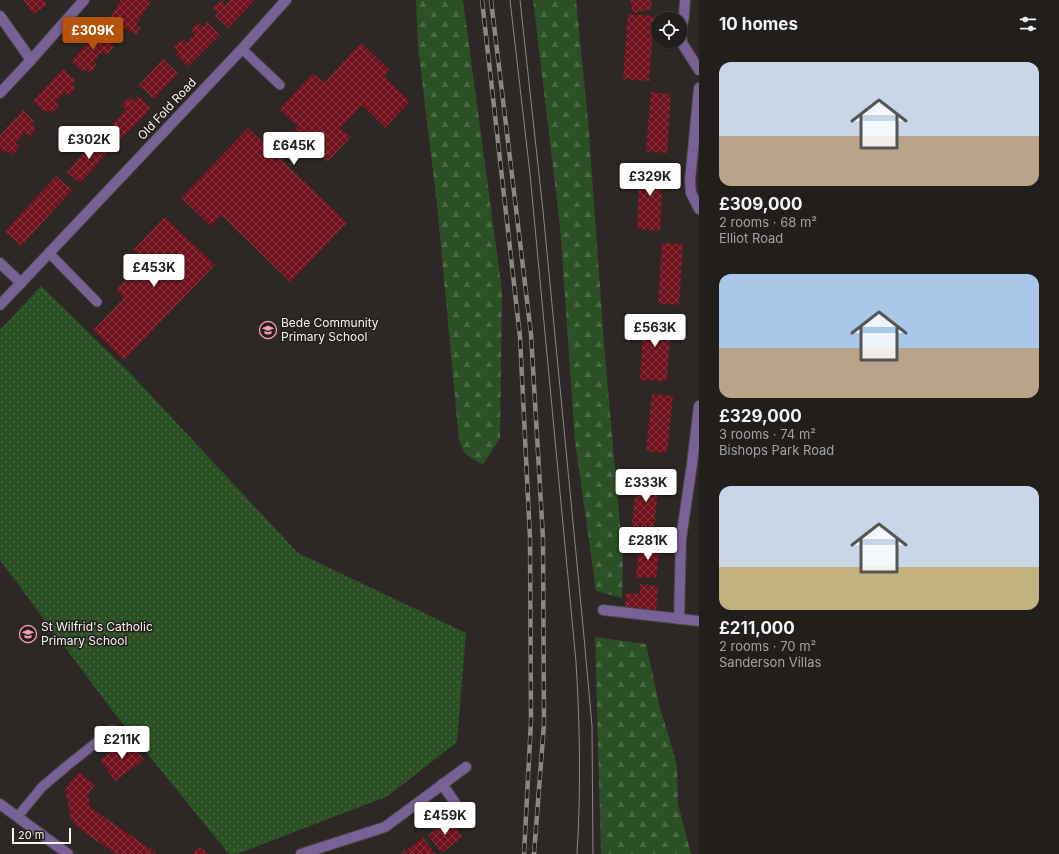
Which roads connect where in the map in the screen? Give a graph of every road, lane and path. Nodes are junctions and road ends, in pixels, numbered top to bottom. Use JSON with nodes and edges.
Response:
{"nodes":[{"id":1,"x":84,"y":0,"type":"edge"},
{"id":2,"x":286,"y":0,"type":"edge"},
{"id":3,"x":685,"y":0,"type":"edge"},
{"id":4,"x":0,"y":16,"type":"edge"},
{"id":5,"x":242,"y":49,"type":"junction"},
{"id":6,"x":31,"y":60,"type":"junction"},
{"id":7,"x":699,"y":70,"type":"edge"},
{"id":8,"x":280,"y":84,"type":"dead end"},
{"id":9,"x":699,"y":88,"type":"edge"},
{"id":10,"x":0,"y":93,"type":"edge"},
{"id":11,"x":699,"y":208,"type":"edge"},
{"id":12,"x":49,"y":253,"type":"junction"},
{"id":13,"x":0,"y":263,"type":"edge"},
{"id":14,"x":21,"y":283,"type":"junction"},
{"id":15,"x":97,"y":302,"type":"dead end"},
{"id":16,"x":0,"y":305,"type":"edge"},
{"id":17,"x":699,"y":406,"type":"edge"},
{"id":18,"x":603,"y":610,"type":"dead end"},
{"id":19,"x":679,"y":619,"type":"junction"},
{"id":20,"x":699,"y":621,"type":"edge"},
{"id":21,"x":112,"y":730,"type":"dead end"},
{"id":22,"x":466,"y":767,"type":"dead end"},
{"id":23,"x":442,"y":784,"type":"junction"},
{"id":24,"x":0,"y":804,"type":"edge"},
{"id":25,"x":18,"y":816,"type":"junction"},
{"id":26,"x":465,"y":817,"type":"dead end"},
{"id":27,"x":68,"y":854,"type":"edge"},
{"id":28,"x":301,"y":854,"type":"edge"}],
"edges":[{"from":1,"to":6,"type":"street"},
{"from":2,"to":5,"type":"street","name":"Old Fold Road"},
{"from":3,"to":7,"type":"street"},
{"from":4,"to":6,"type":"street"},
{"from":5,"to":8,"type":"lane"},
{"from":5,"to":12,"type":"street","name":"Old Fold Road"},
{"from":6,"to":10,"type":"street"},
{"from":9,"to":11,"type":"street"},
{"from":12,"to":14,"type":"street","name":"Old Fold Road"},
{"from":12,"to":15,"type":"lane"},
{"from":13,"to":14,"type":"street"},
{"from":14,"to":16,"type":"street","name":"Old Fold Road"},
{"from":17,"to":19,"type":"street"},
{"from":18,"to":19,"type":"street"},
{"from":19,"to":20,"type":"street"},
{"from":21,"to":25,"type":"lane"},
{"from":22,"to":23,"type":"street"},
{"from":23,"to":26,"type":"street"},
{"from":23,"to":28,"type":"street"},
{"from":24,"to":25,"type":"street"},
{"from":25,"to":27,"type":"street"}]}
